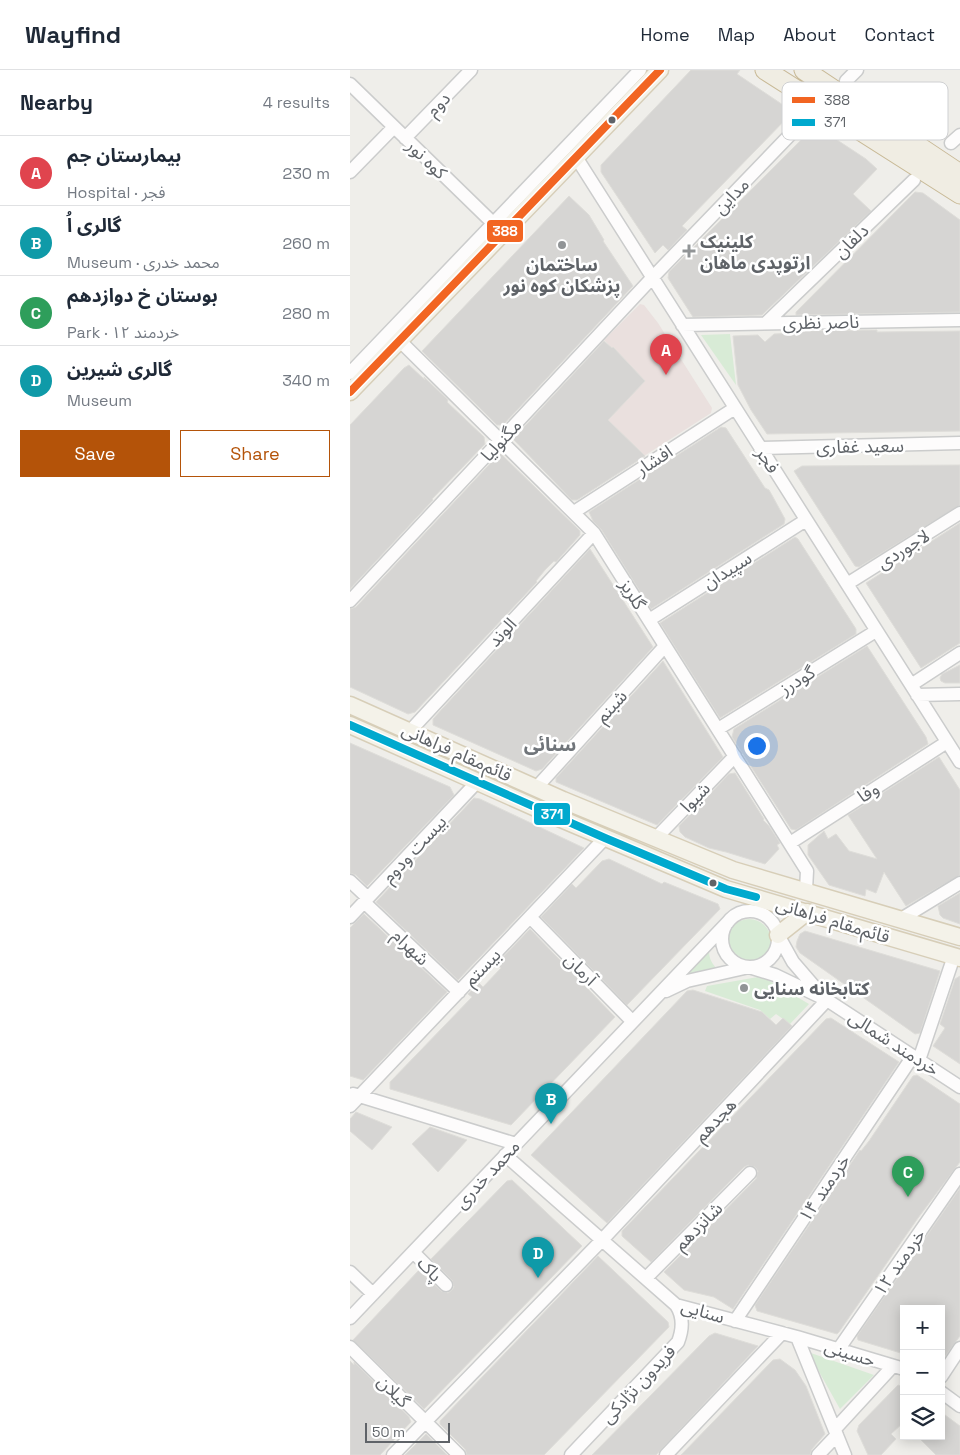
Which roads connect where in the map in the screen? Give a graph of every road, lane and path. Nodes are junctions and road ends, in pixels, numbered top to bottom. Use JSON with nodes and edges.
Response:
{"nodes":[{"id":1,"x":471,"y":70,"type":"edge"},
{"id":2,"x":640,"y":70,"type":"edge"},
{"id":3,"x":660,"y":70,"type":"edge"},
{"id":4,"x":765,"y":70,"type":"edge"},
{"id":5,"x":804,"y":70,"type":"edge"},
{"id":6,"x":857,"y":70,"type":"edge"},
{"id":7,"x":846,"y":81,"type":"dead end"},
{"id":8,"x":784,"y":82,"type":"edge"},
{"id":9,"x":822,"y":82,"type":"edge"},
{"id":10,"x":350,"y":84,"type":"edge"},
{"id":11,"x":394,"y":127,"type":"junction"},
{"id":12,"x":405,"y":138,"type":"junction"},
{"id":13,"x":785,"y":140,"type":"edge"},
{"id":14,"x":875,"y":140,"type":"edge"},
{"id":15,"x":909,"y":140,"type":"edge"},
{"id":16,"x":576,"y":157,"type":"junction"},
{"id":17,"x":350,"y":172,"type":"edge"},
{"id":18,"x":960,"y":174,"type":"edge"},
{"id":19,"x":914,"y":180,"type":"dead end"},
{"id":20,"x":960,"y":194,"type":"edge"},
{"id":21,"x":498,"y":228,"type":"junction"},
{"id":22,"x":652,"y":278,"type":"junction"},
{"id":23,"x":960,"y":320,"type":"edge"},
{"id":24,"x":766,"y":323,"type":"junction"},
{"id":25,"x":682,"y":325,"type":"junction"},
{"id":26,"x":400,"y":341,"type":"junction"},
{"id":27,"x":350,"y":373,"type":"edge"},
{"id":28,"x":350,"y":392,"type":"edge"},
{"id":29,"x":735,"y":408,"type":"junction"},
{"id":30,"x":501,"y":440,"type":"junction"},
{"id":31,"x":960,"y":444,"type":"edge"},
{"id":32,"x":760,"y":448,"type":"junction"},
{"id":33,"x":574,"y":512,"type":"junction"},
{"id":34,"x":960,"y":513,"type":"edge"},
{"id":35,"x":806,"y":520,"type":"junction"},
{"id":36,"x":594,"y":533,"type":"junction"},
{"id":37,"x":846,"y":584,"type":"junction"},
{"id":38,"x":350,"y":601,"type":"edge"},
{"id":39,"x":649,"y":620,"type":"junction"},
{"id":40,"x":876,"y":631,"type":"junction"},
{"id":41,"x":666,"y":646,"type":"junction"},
{"id":42,"x":960,"y":653,"type":"edge"},
{"id":43,"x":914,"y":690,"type":"junction"},
{"id":44,"x":960,"y":694,"type":"edge"},
{"id":45,"x":350,"y":705,"type":"edge"},
{"id":46,"x":350,"y":725,"type":"edge"},
{"id":47,"x":718,"y":729,"type":"junction"},
{"id":48,"x":410,"y":731,"type":"junction"},
{"id":49,"x":947,"y":742,"type":"junction"},
{"id":50,"x":735,"y":756,"type":"junction"},
{"id":51,"x":960,"y":762,"type":"edge"},
{"id":52,"x":477,"y":782,"type":"junction"},
{"id":53,"x":536,"y":788,"type":"junction"},
{"id":54,"x":605,"y":838,"type":"junction"},
{"id":55,"x":656,"y":839,"type":"junction"},
{"id":56,"x":790,"y":843,"type":"junction"},
{"id":57,"x":764,"y":878,"type":"junction"},
{"id":58,"x":350,"y":882,"type":"edge"},
{"id":59,"x":960,"y":883,"type":"edge"},
{"id":60,"x":806,"y":890,"type":"junction"},
{"id":61,"x":756,"y":897,"type":"junction"},
{"id":62,"x":366,"y":900,"type":"junction"},
{"id":63,"x":807,"y":912,"type":"junction"},
{"id":64,"x":350,"y":917,"type":"edge"},
{"id":65,"x":530,"y":917,"type":"junction"},
{"id":66,"x":732,"y":918,"type":"junction"},
{"id":67,"x":901,"y":919,"type":"junction"},
{"id":68,"x":778,"y":935,"type":"junction"},
{"id":69,"x":960,"y":937,"type":"edge"},
{"id":70,"x":957,"y":957,"type":"edge"},
{"id":71,"x":749,"y":968,"type":"junction"},
{"id":72,"x":458,"y":992,"type":"junction"},
{"id":73,"x":655,"y":997,"type":"junction"},
{"id":74,"x":827,"y":1000,"type":"junction"},
{"id":75,"x":632,"y":1022,"type":"junction"},
{"id":76,"x":916,"y":1058,"type":"junction"},
{"id":77,"x":960,"y":1087,"type":"edge"},
{"id":78,"x":355,"y":1094,"type":"edge"},
{"id":79,"x":350,"y":1106,"type":"edge"},
{"id":80,"x":516,"y":1144,"type":"junction"},
{"id":81,"x":505,"y":1155,"type":"junction"},
{"id":82,"x":750,"y":1173,"type":"dead end"},
{"id":83,"x":960,"y":1174,"type":"edge"},
{"id":84,"x":602,"y":1240,"type":"junction"},
{"id":85,"x":413,"y":1252,"type":"junction"},
{"id":86,"x":350,"y":1272,"type":"edge"},
{"id":87,"x":646,"y":1278,"type":"junction"},
{"id":88,"x":446,"y":1286,"type":"dead end"},
{"id":89,"x":373,"y":1294,"type":"junction"},
{"id":90,"x":676,"y":1305,"type":"junction"},
{"id":91,"x":350,"y":1318,"type":"edge"},
{"id":92,"x":735,"y":1320,"type":"junction"},
{"id":93,"x":782,"y":1333,"type":"junction"},
{"id":94,"x":796,"y":1337,"type":"junction"},
{"id":95,"x":350,"y":1347,"type":"edge"},
{"id":96,"x":960,"y":1348,"type":"edge"},
{"id":97,"x":838,"y":1350,"type":"junction"},
{"id":98,"x":898,"y":1368,"type":"edge"},
{"id":99,"x":945,"y":1370,"type":"edge"},
{"id":100,"x":945,"y":1395,"type":"edge"},
{"id":101,"x":960,"y":1406,"type":"edge"},
{"id":102,"x":425,"y":1422,"type":"junction"},
{"id":103,"x":836,"y":1432,"type":"junction"},
{"id":104,"x":393,"y":1455,"type":"edge"},
{"id":105,"x":459,"y":1455,"type":"edge"},
{"id":106,"x":571,"y":1455,"type":"edge"},
{"id":107,"x":666,"y":1455,"type":"edge"},
{"id":108,"x":818,"y":1455,"type":"edge"},
{"id":109,"x":845,"y":1455,"type":"edge"}],
"edges":[{"from":1,"to":12,"type":"street","name":"دوم"},
{"from":2,"to":21,"type":"street"},
{"from":3,"to":16,"type":"main road"},
{"from":4,"to":8,"type":"highway"},
{"from":5,"to":9,"type":"highway"},
{"from":6,"to":7,"type":"street"},
{"from":10,"to":11,"type":"street","name":"کوه نور"},
{"from":11,"to":12,"type":"street","name":"کوه نور"},
{"from":11,"to":17,"type":"street"},
{"from":12,"to":21,"type":"street","name":"کوه نور"},
{"from":13,"to":22,"type":"street","name":"مداین"},
{"from":14,"to":20,"type":"highway"},
{"from":15,"to":18,"type":"highway"},
{"from":16,"to":21,"type":"main road"},
{"from":16,"to":22,"type":"street","name":"فجر"},
{"from":19,"to":24,"type":"street","name":"دلفان"},
{"from":21,"to":26,"type":"main road"},
{"from":21,"to":27,"type":"street"},
{"from":22,"to":25,"type":"street","name":"فجر"},
{"from":22,"to":30,"type":"street","name":"مگنولیا"},
{"from":23,"to":24,"type":"street","name":"ناصر نظری"},
{"from":24,"to":25,"type":"street","name":"ناصر نظری"},
{"from":25,"to":29,"type":"street","name":"فجر"},
{"from":26,"to":28,"type":"main road"},
{"from":26,"to":30,"type":"street","name":"گلریز"},
{"from":29,"to":32,"type":"street","name":"فجر"},
{"from":29,"to":33,"type":"street","name":"افشار"},
{"from":30,"to":33,"type":"street","name":"گلریز"},
{"from":30,"to":38,"type":"street","name":"مگنولیا"},
{"from":31,"to":32,"type":"street","name":"سعید غفاری"},
{"from":32,"to":35,"type":"street","name":"فجر"},
{"from":33,"to":36,"type":"street","name":"گلریز"},
{"from":34,"to":37,"type":"street","name":"لاجوردی"},
{"from":35,"to":37,"type":"street","name":"فجر"},
{"from":35,"to":39,"type":"street","name":"سپیدان"},
{"from":36,"to":39,"type":"street","name":"گلریز"},
{"from":36,"to":48,"type":"street","name":"الوند"},
{"from":37,"to":40,"type":"street","name":"فجر"},
{"from":39,"to":41,"type":"street","name":"گلریز"},
{"from":40,"to":43,"type":"street","name":"فجر"},
{"from":40,"to":47,"type":"street","name":"گودرز"},
{"from":41,"to":47,"type":"street","name":"گلریز"},
{"from":41,"to":53,"type":"street","name":"شبنم"},
{"from":42,"to":43,"type":"street"},
{"from":43,"to":44,"type":"street"},
{"from":43,"to":49,"type":"street","name":"فجر"},
{"from":45,"to":48,"type":"main road","name":"قائم‌مقام فراهانی"},
{"from":46,"to":52,"type":"main road","name":"قائم‌مقام فراهانی"},
{"from":47,"to":50,"type":"street","name":"گلریز"},
{"from":48,"to":53,"type":"main road","name":"قائم‌مقام فراهانی"},
{"from":49,"to":51,"type":"street","name":"فجر"},
{"from":49,"to":56,"type":"street","name":"وفا"},
{"from":50,"to":55,"type":"street","name":"شیوا"},
{"from":50,"to":56,"type":"street","name":"گلریز"},
{"from":52,"to":54,"type":"main road","name":"قائم‌مقام فراهانی"},
{"from":52,"to":62,"type":"street","name":"بیست ودوم"},
{"from":53,"to":55,"type":"main road","name":"قائم‌مقام فراهانی"},
{"from":54,"to":61,"type":"main road","name":"قائم‌مقام فراهانی"},
{"from":54,"to":65,"type":"street","name":"بیستم"},
{"from":55,"to":57,"type":"main road","name":"قائم‌مقام فراهانی"},
{"from":56,"to":60,"type":"street","name":"گلریز"},
{"from":57,"to":60,"type":"main road","name":"قائم‌مقام فراهانی"},
{"from":57,"to":61,"type":"main road"},
{"from":58,"to":62,"type":"street","name":"شهرام"},
{"from":59,"to":67,"type":"street"},
{"from":60,"to":67,"type":"main road","name":"قائم‌مقام فراهانی"},
{"from":61,"to":63,"type":"main road","name":"قائم‌مقام فراهانی"},
{"from":61,"to":66,"type":"street","name":"محمد خدری"},
{"from":62,"to":64,"type":"street","name":"بیست ودوم"},
{"from":62,"to":72,"type":"street","name":"شهرام"},
{"from":63,"to":68,"type":"main road"},
{"from":63,"to":70,"type":"main road","name":"قائم‌مقام فراهانی"},
{"from":65,"to":72,"type":"street","name":"بیستم"},
{"from":65,"to":75,"type":"street","name":"آرمان"},
{"from":66,"to":68,"type":"street"},
{"from":66,"to":71,"type":"street"},
{"from":66,"to":73,"type":"street","name":"محمد خدری"},
{"from":67,"to":69,"type":"main road","name":"قائم‌مقام فراهانی"},
{"from":68,"to":71,"type":"street"},
{"from":68,"to":74,"type":"street","name":"خردمند شمالی"},
{"from":70,"to":76,"type":"street","name":"خردمند ۱۴"},
{"from":71,"to":73,"type":"street"},
{"from":71,"to":74,"type":"street","name":"خردمند شمالی"},
{"from":72,"to":78,"type":"street","name":"بیستم"},
{"from":73,"to":75,"type":"street","name":"محمد خدری"},
{"from":74,"to":76,"type":"street","name":"خردمند شمالی"},
{"from":74,"to":84,"type":"street","name":"هجدهم"},
{"from":75,"to":80,"type":"street","name":"محمد خدری"},
{"from":76,"to":77,"type":"street","name":"خردمند شمالی"},
{"from":76,"to":92,"type":"street","name":"خردمند ۱۴"},
{"from":78,"to":79,"type":"street","name":"بیستم"},
{"from":78,"to":80,"type":"street"},
{"from":80,"to":81,"type":"street","name":"محمد خدری"},
{"from":81,"to":84,"type":"street","name":"سنایی"},
{"from":81,"to":85,"type":"street","name":"محمد خدری"},
{"from":82,"to":87,"type":"street","name":"شانزدهم"},
{"from":83,"to":97,"type":"street","name":"خردمند ۱۲"},
{"from":84,"to":87,"type":"street","name":"سنایی"},
{"from":84,"to":102,"type":"street","name":"هجدهم"},
{"from":85,"to":88,"type":"street","name":"پاک"},
{"from":85,"to":89,"type":"street","name":"محمد خدری"},
{"from":86,"to":89,"type":"street"},
{"from":87,"to":90,"type":"street","name":"سنایی"},
{"from":89,"to":91,"type":"street","name":"محمد خدری"},
{"from":90,"to":92,"type":"street","name":"سنایی"},
{"from":90,"to":106,"type":"street","name":"فریدون نژادکی"},
{"from":92,"to":93,"type":"street","name":"سنایی"},
{"from":93,"to":94,"type":"street","name":"سنایی"},
{"from":93,"to":107,"type":"street"},
{"from":94,"to":97,"type":"street","name":"حسینی"},
{"from":94,"to":103,"type":"street"},
{"from":95,"to":102,"type":"street","name":"گیلان"},
{"from":96,"to":99,"type":"street"},
{"from":97,"to":98,"type":"street","name":"حسینی"},
{"from":98,"to":103,"type":"street"},
{"from":100,"to":101,"type":"street"},
{"from":102,"to":104,"type":"street","name":"هجدهم"},
{"from":102,"to":105,"type":"street","name":"گیلان"},
{"from":103,"to":108,"type":"street"},
{"from":103,"to":109,"type":"street"}]}
